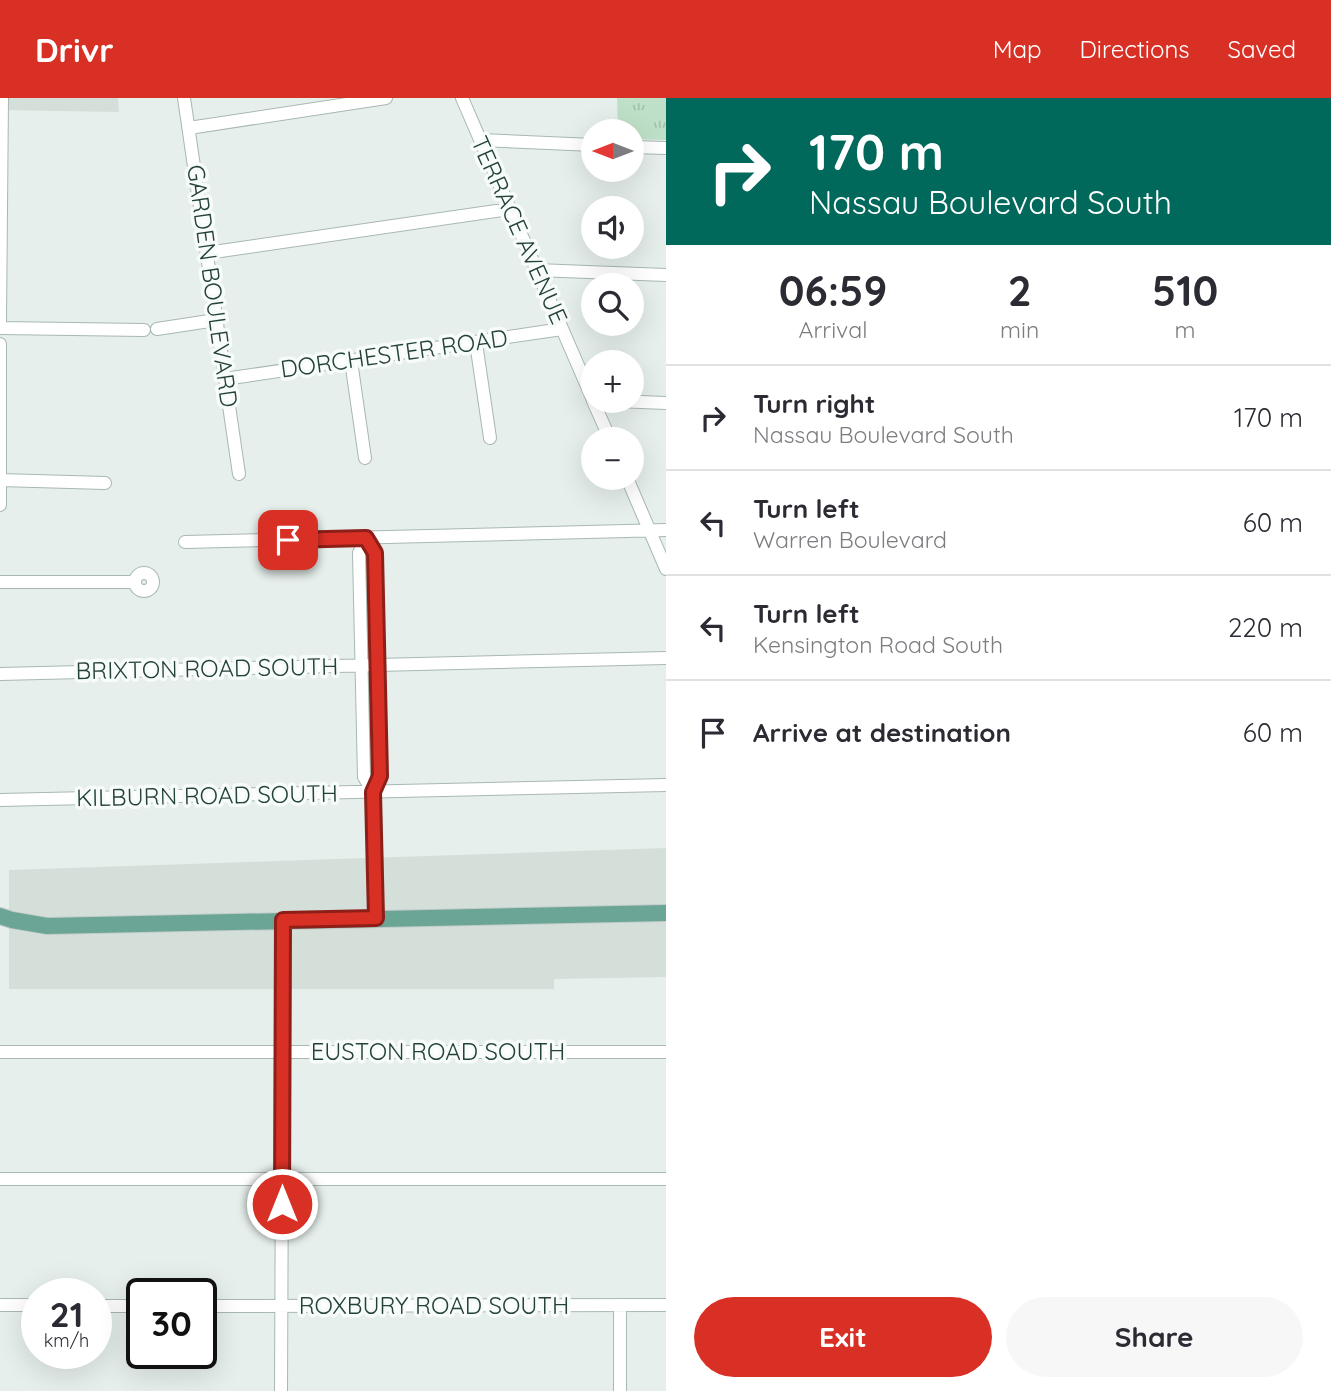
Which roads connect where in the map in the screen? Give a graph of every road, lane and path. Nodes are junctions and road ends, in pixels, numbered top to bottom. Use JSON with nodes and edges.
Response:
{"nodes":[{"id":1,"x":2,"y":98,"type":"edge"},
{"id":2,"x":184,"y":98,"type":"edge"},
{"id":3,"x":386,"y":98,"type":"edge"},
{"id":4,"x":462,"y":98,"type":"edge"},
{"id":5,"x":189,"y":128,"type":"junction"},
{"id":6,"x":480,"y":140,"type":"junction"},
{"id":7,"x":581,"y":144,"type":"edge"},
{"id":8,"x":644,"y":147,"type":"edge"},
{"id":9,"x":666,"y":148,"type":"edge"},
{"id":10,"x":1,"y":176,"type":"edge"},
{"id":11,"x":510,"y":209,"type":"junction"},
{"id":12,"x":207,"y":253,"type":"junction"},
{"id":13,"x":536,"y":270,"type":"junction"},
{"id":14,"x":666,"y":275,"type":"edge"},
{"id":15,"x":216,"y":320,"type":"junction"},
{"id":16,"x":0,"y":321,"type":"edge"},
{"id":17,"x":0,"y":328,"type":"edge"},
{"id":18,"x":562,"y":329,"type":"junction"},
{"id":19,"x":476,"y":343,"type":"junction"},
{"id":20,"x":0,"y":344,"type":"edge"},
{"id":21,"x":351,"y":361,"type":"junction"},
{"id":22,"x":581,"y":373,"type":"edge"},
{"id":23,"x":225,"y":379,"type":"junction"},
{"id":24,"x":644,"y":402,"type":"edge"},
{"id":25,"x":666,"y":403,"type":"edge"},
{"id":26,"x":490,"y":438,"type":"dead end"},
{"id":27,"x":365,"y":458,"type":"dead end"},
{"id":28,"x":239,"y":474,"type":"dead end"},
{"id":29,"x":0,"y":480,"type":"edge"},
{"id":30,"x":105,"y":483,"type":"dead end"},
{"id":31,"x":632,"y":490,"type":"edge"},
{"id":32,"x":0,"y":505,"type":"edge"},
{"id":33,"x":666,"y":530,"type":"edge"},
{"id":34,"x":650,"y":531,"type":"junction"},
{"id":35,"x":366,"y":538,"type":"junction"},
{"id":36,"x":185,"y":542,"type":"dead end"},
{"id":37,"x":666,"y":569,"type":"edge"},
{"id":38,"x":0,"y":582,"type":"edge"},
{"id":39,"x":135,"y":582,"type":"dead end"},
{"id":40,"x":666,"y":658,"type":"edge"},
{"id":41,"x":378,"y":665,"type":"junction"},
{"id":42,"x":361,"y":666,"type":"junction"},
{"id":43,"x":0,"y":674,"type":"edge"},
{"id":44,"x":666,"y":785,"type":"edge"},
{"id":45,"x":373,"y":792,"type":"junction"},
{"id":46,"x":0,"y":800,"type":"edge"},
{"id":47,"x":666,"y":913,"type":"edge"},
{"id":48,"x":0,"y":916,"type":"edge"},
{"id":49,"x":376,"y":918,"type":"junction"},
{"id":50,"x":283,"y":920,"type":"junction"},
{"id":51,"x":0,"y":1052,"type":"edge"},
{"id":52,"x":283,"y":1052,"type":"junction"},
{"id":53,"x":666,"y":1052,"type":"edge"},
{"id":54,"x":0,"y":1178,"type":"edge"},
{"id":55,"x":666,"y":1178,"type":"edge"},
{"id":56,"x":282,"y":1179,"type":"junction"},
{"id":57,"x":0,"y":1306,"type":"edge"},
{"id":58,"x":21,"y":1306,"type":"edge"},
{"id":59,"x":217,"y":1306,"type":"edge"},
{"id":60,"x":282,"y":1306,"type":"junction"},
{"id":61,"x":620,"y":1306,"type":"junction"},
{"id":62,"x":666,"y":1306,"type":"edge"},
{"id":63,"x":281,"y":1391,"type":"edge"},
{"id":64,"x":620,"y":1391,"type":"edge"}],
"edges":[{"from":1,"to":10,"type":"street"},
{"from":2,"to":5,"type":"street","name":"GARDEN BOULEVARD"},
{"from":3,"to":5,"type":"street"},
{"from":4,"to":6,"type":"street","name":"TERRACE AVENUE"},
{"from":5,"to":12,"type":"street","name":"GARDEN BOULEVARD"},
{"from":6,"to":7,"type":"street"},
{"from":6,"to":11,"type":"street","name":"TERRACE AVENUE"},
{"from":8,"to":9,"type":"street"},
{"from":10,"to":16,"type":"street"},
{"from":11,"to":12,"type":"street"},
{"from":11,"to":13,"type":"street","name":"TERRACE AVENUE"},
{"from":12,"to":15,"type":"street","name":"GARDEN BOULEVARD"},
{"from":13,"to":14,"type":"street"},
{"from":13,"to":18,"type":"street","name":"TERRACE AVENUE"},
{"from":15,"to":17,"type":"street"},
{"from":15,"to":23,"type":"street","name":"GARDEN BOULEVARD"},
{"from":18,"to":19,"type":"street","name":"DORCHESTER ROAD"},
{"from":18,"to":22,"type":"street","name":"TERRACE AVENUE"},
{"from":19,"to":21,"type":"street","name":"DORCHESTER ROAD"},
{"from":19,"to":26,"type":"street"},
{"from":20,"to":29,"type":"street"},
{"from":21,"to":23,"type":"street","name":"DORCHESTER ROAD"},
{"from":21,"to":27,"type":"street"},
{"from":23,"to":28,"type":"street","name":"GARDEN BOULEVARD"},
{"from":24,"to":25,"type":"street"},
{"from":29,"to":30,"type":"street"},
{"from":29,"to":32,"type":"street"},
{"from":31,"to":34,"type":"street"},
{"from":33,"to":34,"type":"street"},
{"from":34,"to":35,"type":"street"},
{"from":34,"to":37,"type":"street"},
{"from":35,"to":36,"type":"street"},
{"from":35,"to":41,"type":"street"},
{"from":35,"to":42,"type":"street"},
{"from":38,"to":39,"type":"street"},
{"from":40,"to":41,"type":"street","name":"BRIXTON ROAD SOUTH"},
{"from":41,"to":42,"type":"street","name":"BRIXTON ROAD SOUTH"},
{"from":41,"to":45,"type":"street"},
{"from":42,"to":43,"type":"street","name":"BRIXTON ROAD SOUTH"},
{"from":42,"to":45,"type":"street"},
{"from":44,"to":45,"type":"street","name":"KILBURN ROAD SOUTH"},
{"from":45,"to":46,"type":"street","name":"KILBURN ROAD SOUTH"},
{"from":45,"to":49,"type":"street"},
{"from":47,"to":49,"type":"main road"},
{"from":48,"to":50,"type":"main road"},
{"from":49,"to":50,"type":"main road"},
{"from":50,"to":52,"type":"street"},
{"from":51,"to":52,"type":"street","name":"EUSTON ROAD SOUTH"},
{"from":52,"to":53,"type":"street","name":"EUSTON ROAD SOUTH"},
{"from":52,"to":56,"type":"street"},
{"from":54,"to":56,"type":"street"},
{"from":55,"to":56,"type":"street"},
{"from":56,"to":60,"type":"street"},
{"from":57,"to":58,"type":"street"},
{"from":59,"to":60,"type":"street","name":"ROXBURY ROAD SOUTH"},
{"from":60,"to":61,"type":"street","name":"ROXBURY ROAD SOUTH"},
{"from":60,"to":63,"type":"street"},
{"from":61,"to":62,"type":"street","name":"ROXBURY ROAD SOUTH"},
{"from":61,"to":64,"type":"street"}]}
